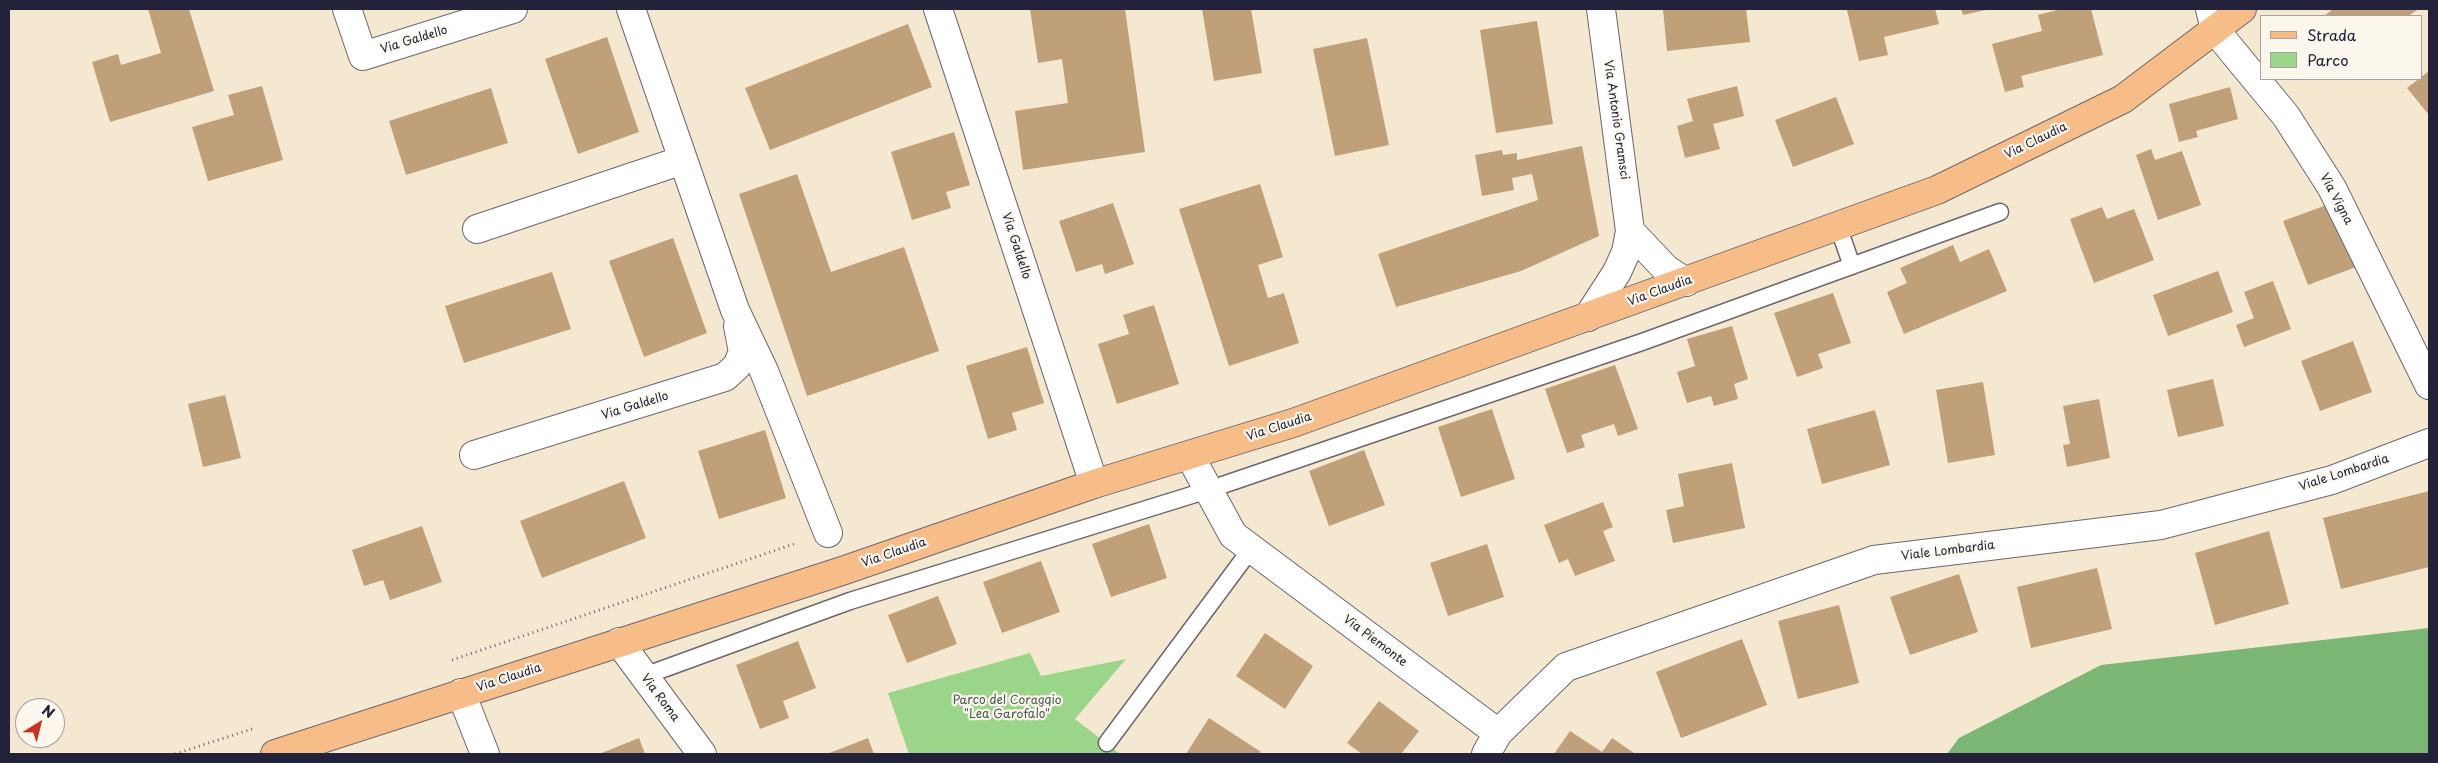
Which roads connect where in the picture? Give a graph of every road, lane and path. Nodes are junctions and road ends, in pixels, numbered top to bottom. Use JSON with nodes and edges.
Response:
{"nodes":[{"id":1,"x":347,"y":9,"type":"edge"},
{"id":2,"x":513,"y":9,"type":"edge"},
{"id":3,"x":631,"y":9,"type":"edge"},
{"id":4,"x":938,"y":9,"type":"edge"},
{"id":5,"x":1601,"y":9,"type":"edge"},
{"id":6,"x":2242,"y":9,"type":"edge"},
{"id":7,"x":2212,"y":20,"type":"edge"},
{"id":8,"x":683,"y":160,"type":"junction"},
{"id":9,"x":2000,"y":212,"type":"dead end"},
{"id":10,"x":1838,"y":226,"type":"junction"},
{"id":11,"x":477,"y":229,"type":"dead end"},
{"id":12,"x":1630,"y":231,"type":"junction"},
{"id":13,"x":1852,"y":266,"type":"junction"},
{"id":14,"x":1686,"y":282,"type":"junction"},
{"id":15,"x":735,"y":310,"type":"junction"},
{"id":16,"x":1588,"y":317,"type":"junction"},
{"id":17,"x":2429,"y":385,"type":"edge"},
{"id":18,"x":2429,"y":443,"type":"edge"},
{"id":19,"x":474,"y":455,"type":"dead end"},
{"id":20,"x":1190,"y":456,"type":"junction"},
{"id":21,"x":1094,"y":484,"type":"junction"},
{"id":22,"x":1208,"y":490,"type":"junction"},
{"id":23,"x":828,"y":533,"type":"joint"},
{"id":24,"x":1251,"y":548,"type":"junction"},
{"id":25,"x":619,"y":642,"type":"junction"},
{"id":26,"x":446,"y":662,"type":"dead end"},
{"id":27,"x":644,"y":676,"type":"junction"},
{"id":28,"x":461,"y":693,"type":"junction"},
{"id":29,"x":258,"y":726,"type":"dead end"},
{"id":30,"x":1107,"y":744,"type":"dead end"},
{"id":31,"x":1492,"y":744,"type":"edge"},
{"id":32,"x":175,"y":754,"type":"edge"},
{"id":33,"x":275,"y":754,"type":"edge"},
{"id":34,"x":485,"y":754,"type":"edge"},
{"id":35,"x":702,"y":754,"type":"edge"}],
"edges":[{"from":1,"to":2,"type":"street","name":"Via Galdello"},
{"from":3,"to":8,"type":"street","name":"Via Galdello"},
{"from":4,"to":21,"type":"street","name":"Via Galdello"},
{"from":5,"to":12,"type":"street","name":"Via Antonio Gramsci"},
{"from":6,"to":7,"type":"main road","name":"Via Claudia"},
{"from":7,"to":10,"type":"main road","name":"Via Claudia"},
{"from":7,"to":17,"type":"street","name":"Via Vigna"},
{"from":8,"to":11,"type":"street"},
{"from":8,"to":15,"type":"street","name":"Via Galdello"},
{"from":9,"to":13,"type":"lane"},
{"from":10,"to":13,"type":"lane"},
{"from":10,"to":14,"type":"main road","name":"Via Claudia"},
{"from":12,"to":14,"type":"street"},
{"from":12,"to":16,"type":"street"},
{"from":13,"to":22,"type":"lane"},
{"from":14,"to":16,"type":"main road","name":"Via Claudia"},
{"from":15,"to":19,"type":"street","name":"Via Galdello"},
{"from":15,"to":23,"type":"street","name":"Via Galdello"},
{"from":16,"to":20,"type":"main road","name":"Via Claudia"},
{"from":18,"to":31,"type":"street","name":"Viale Lombardia"},
{"from":20,"to":21,"type":"main road","name":"Via Claudia"},
{"from":20,"to":22,"type":"street","name":"Via Piemonte"},
{"from":21,"to":25,"type":"main road","name":"Via Claudia"},
{"from":22,"to":24,"type":"street","name":"Via Piemonte"},
{"from":22,"to":27,"type":"lane"},
{"from":23,"to":26,"type":"path"},
{"from":24,"to":30,"type":"lane"},
{"from":24,"to":31,"type":"street","name":"Via Piemonte"},
{"from":25,"to":27,"type":"street","name":"Via Roma"},
{"from":25,"to":28,"type":"main road","name":"Via Claudia"},
{"from":27,"to":35,"type":"street","name":"Via Roma"},
{"from":28,"to":33,"type":"main road","name":"Via Claudia"},
{"from":28,"to":34,"type":"street"},
{"from":29,"to":32,"type":"path"}]}
